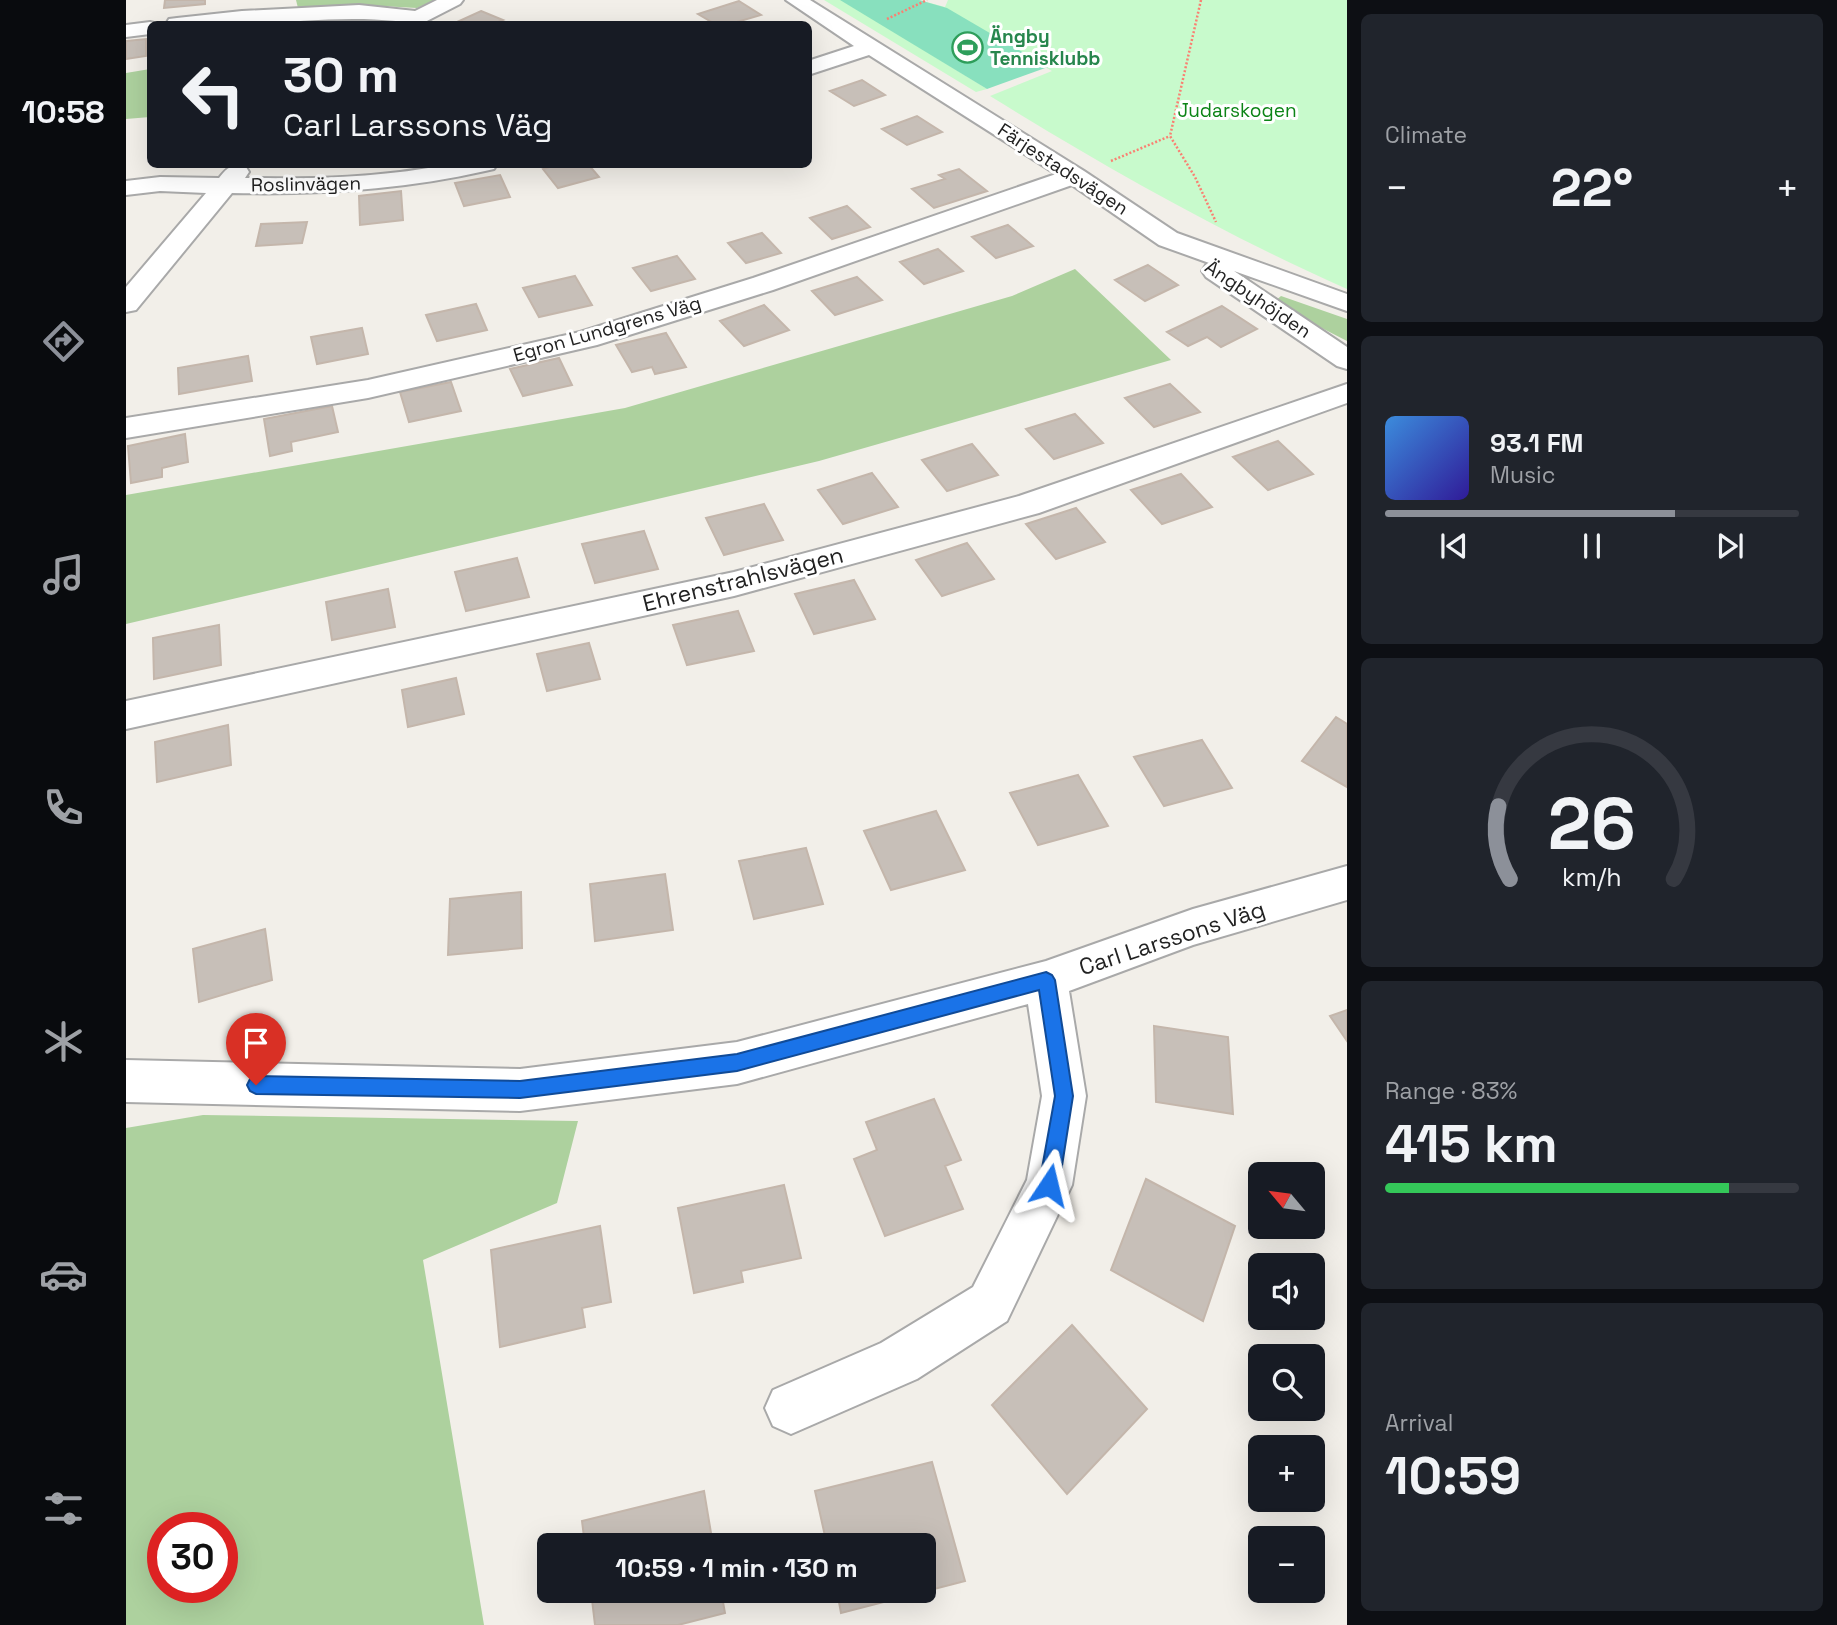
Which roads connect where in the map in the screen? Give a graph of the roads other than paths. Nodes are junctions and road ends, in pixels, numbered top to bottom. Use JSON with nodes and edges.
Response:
{"nodes":[{"id":1,"x":453,"y":0,"type":"edge"},
{"id":2,"x":796,"y":0,"type":"edge"},
{"id":3,"x":205,"y":21,"type":"edge"},
{"id":4,"x":410,"y":21,"type":"edge"},
{"id":5,"x":147,"y":28,"type":"edge"},
{"id":6,"x":126,"y":31,"type":"edge"},
{"id":7,"x":873,"y":47,"type":"junction"},
{"id":8,"x":812,"y":67,"type":"edge"},
{"id":9,"x":241,"y":168,"type":"edge"},
{"id":10,"x":469,"y":168,"type":"edge"},
{"id":11,"x":1075,"y":176,"type":"junction"},
{"id":12,"x":225,"y":186,"type":"junction"},
{"id":13,"x":126,"y":188,"type":"edge"},
{"id":14,"x":1168,"y":239,"type":"junction"},
{"id":15,"x":1347,"y":303,"type":"edge"},
{"id":16,"x":126,"y":304,"type":"edge"},
{"id":17,"x":1347,"y":360,"type":"edge"},
{"id":18,"x":1347,"y":393,"type":"edge"},
{"id":19,"x":126,"y":428,"type":"edge"},
{"id":20,"x":126,"y":715,"type":"edge"},
{"id":21,"x":1347,"y":883,"type":"edge"},
{"id":22,"x":1046,"y":980,"type":"junction"},
{"id":23,"x":126,"y":1082,"type":"edge"},
{"id":24,"x":791,"y":1408,"type":"dead end"}],
"edges":[{"from":1,"to":4,"type":"street"},
{"from":2,"to":7,"type":"street","name":"Färjestadsvägen"},
{"from":3,"to":4,"type":"street"},
{"from":5,"to":6,"type":"street"},
{"from":7,"to":8,"type":"street"},
{"from":7,"to":11,"type":"street","name":"Färjestadsvägen"},
{"from":9,"to":12,"type":"street"},
{"from":10,"to":12,"type":"street","name":"Roslinvägen"},
{"from":11,"to":14,"type":"street","name":"Färjestadsvägen"},
{"from":11,"to":19,"type":"street","name":"Egron Lundgrens Väg"},
{"from":12,"to":13,"type":"street","name":"Roslinvägen"},
{"from":12,"to":16,"type":"street"},
{"from":14,"to":15,"type":"street","name":"Färjestadsvägen"},
{"from":14,"to":17,"type":"street","name":"Ängbyhöjden"},
{"from":18,"to":20,"type":"street","name":"Ehrenstrahlsvägen"},
{"from":21,"to":22,"type":"street","name":"Carl Larssons Väg"},
{"from":22,"to":23,"type":"street","name":"Carl Larssons Väg"},
{"from":22,"to":24,"type":"street"}]}
